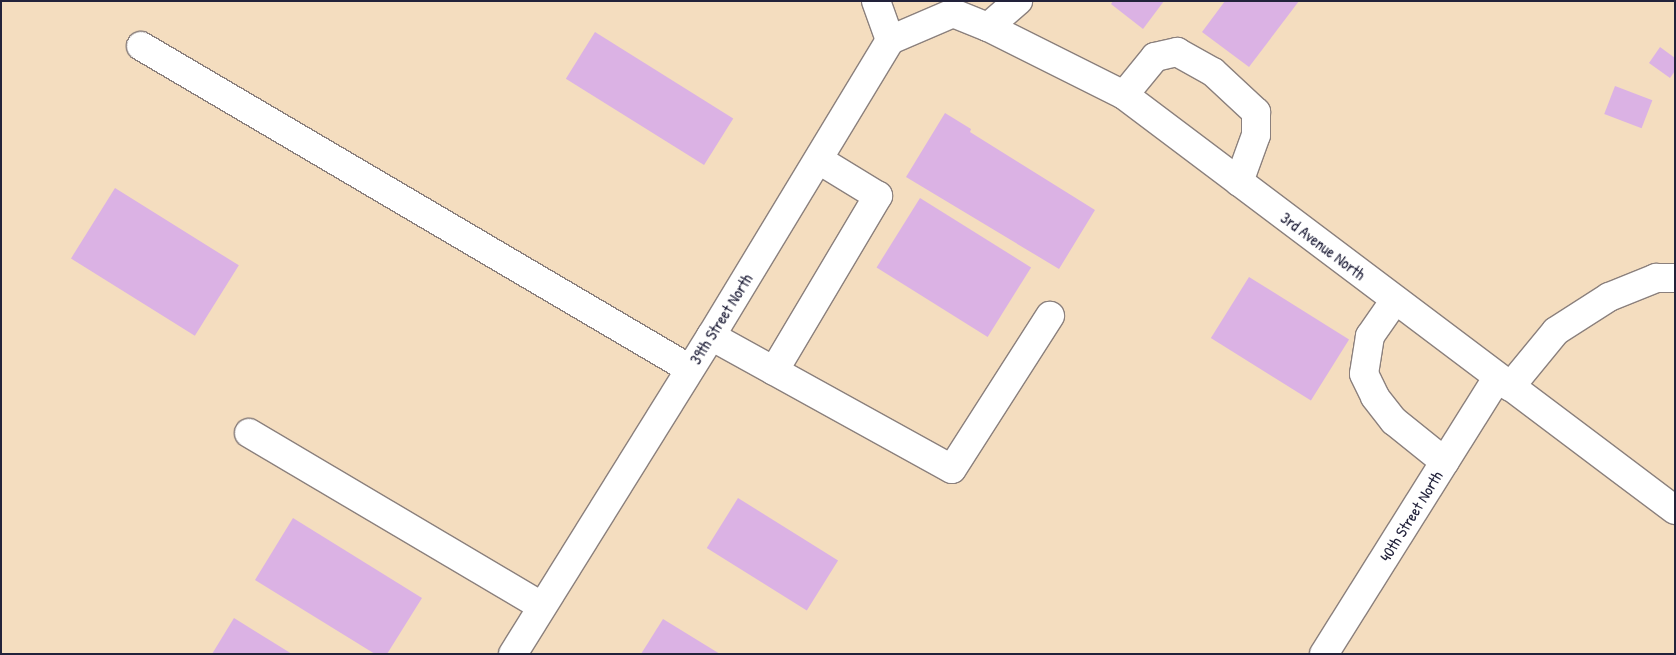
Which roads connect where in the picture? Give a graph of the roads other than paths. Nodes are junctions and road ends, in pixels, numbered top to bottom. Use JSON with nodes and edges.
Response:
{"nodes":[{"id":1,"x":876,"y":1,"type":"edge"},
{"id":2,"x":1018,"y":1,"type":"edge"},
{"id":3,"x":952,"y":7,"type":"edge"},
{"id":4,"x":988,"y":28,"type":"junction"},
{"id":5,"x":890,"y":40,"type":"junction"},
{"id":6,"x":141,"y":46,"type":"dead end"},
{"id":7,"x":1124,"y":95,"type":"junction"},
{"id":8,"x":819,"y":160,"type":"junction"},
{"id":9,"x":1239,"y":182,"type":"junction"},
{"id":10,"x":1675,"y":278,"type":"edge"},
{"id":11,"x":1395,"y":300,"type":"junction"},
{"id":12,"x":1050,"y":316,"type":"dead end"},
{"id":13,"x":711,"y":336,"type":"junction"},
{"id":14,"x":690,"y":369,"type":"junction"},
{"id":15,"x":774,"y":371,"type":"junction"},
{"id":16,"x":1504,"y":383,"type":"junction"},
{"id":17,"x":249,"y":433,"type":"dead end"},
{"id":18,"x":1444,"y":462,"type":"junction"},
{"id":19,"x":1675,"y":510,"type":"edge"},
{"id":20,"x":542,"y":606,"type":"junction"},
{"id":21,"x":513,"y":654,"type":"edge"},
{"id":22,"x":1324,"y":654,"type":"edge"}],
"edges":[{"from":1,"to":5,"type":"street"},
{"from":2,"to":4,"type":"street"},
{"from":3,"to":4,"type":"street","name":"3rd Avenue North"},
{"from":3,"to":5,"type":"street"},
{"from":4,"to":7,"type":"street","name":"3rd Avenue North"},
{"from":5,"to":8,"type":"street","name":"39th Street North"},
{"from":6,"to":14,"type":"street"},
{"from":7,"to":9,"type":"street","name":"3rd Avenue North"},
{"from":7,"to":9,"type":"street"},
{"from":8,"to":13,"type":"street","name":"39th Street North"},
{"from":8,"to":15,"type":"street"},
{"from":9,"to":11,"type":"street","name":"3rd Avenue North"},
{"from":10,"to":16,"type":"street","name":"40th Street North"},
{"from":11,"to":16,"type":"street","name":"3rd Avenue North"},
{"from":11,"to":18,"type":"street"},
{"from":12,"to":15,"type":"street"},
{"from":13,"to":14,"type":"street","name":"39th Street North"},
{"from":13,"to":15,"type":"street"},
{"from":14,"to":20,"type":"street","name":"39th Street North"},
{"from":16,"to":18,"type":"street","name":"40th Street North"},
{"from":16,"to":19,"type":"street","name":"3rd Avenue North"},
{"from":17,"to":20,"type":"street"},
{"from":18,"to":22,"type":"street","name":"40th Street North"},
{"from":20,"to":21,"type":"street","name":"39th Street North"}]}
